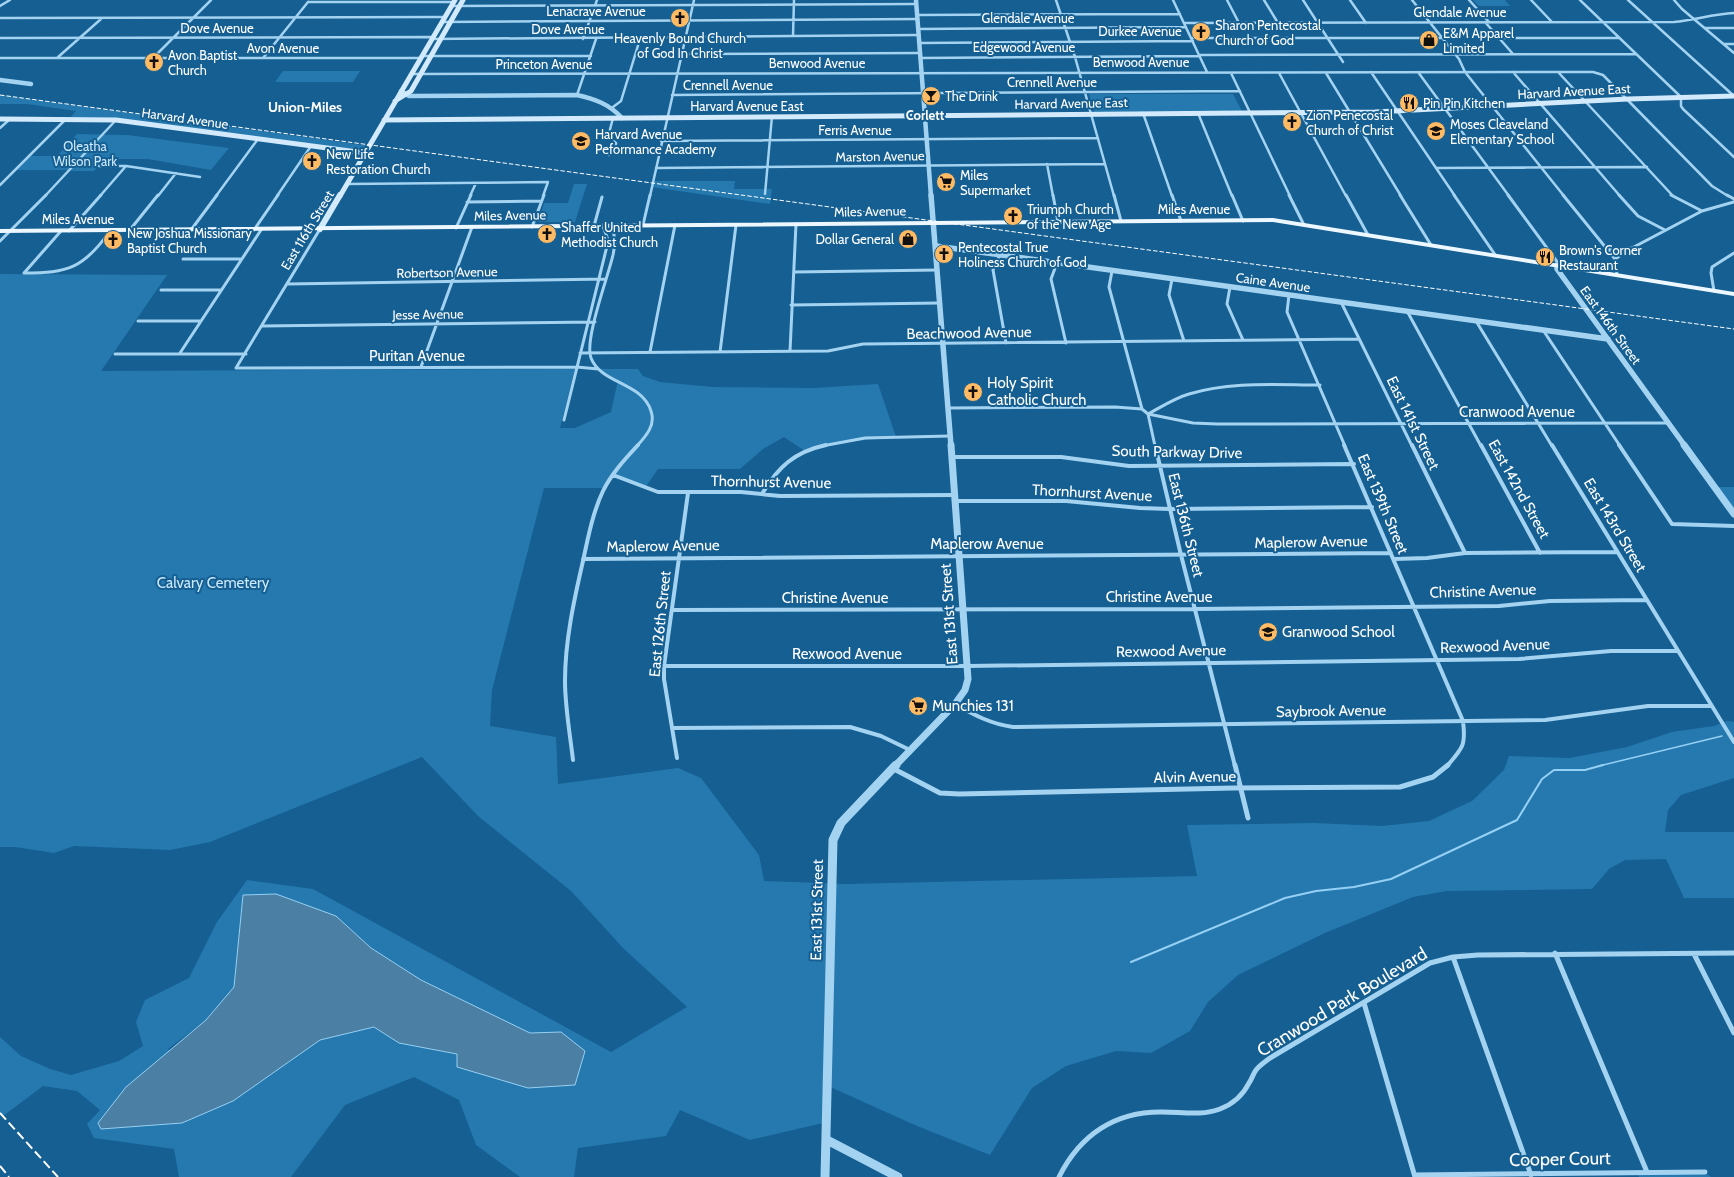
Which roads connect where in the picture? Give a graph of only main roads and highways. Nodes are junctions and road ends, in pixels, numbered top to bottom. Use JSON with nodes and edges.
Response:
{"nodes":[{"id":1,"x":463,"y":0,"type":"edge"},
{"id":2,"x":454,"y":3,"type":"edge"},
{"id":3,"x":1734,"y":96,"type":"edge"},
{"id":4,"x":395,"y":102,"type":"junction"},
{"id":5,"x":0,"y":119,"type":"edge"},
{"id":6,"x":384,"y":120,"type":"junction"},
{"id":7,"x":365,"y":153,"type":"junction"},
{"id":8,"x":320,"y":229,"type":"junction"},
{"id":9,"x":0,"y":231,"type":"edge"},
{"id":10,"x":1734,"y":294,"type":"edge"}],
"edges":[{"from":1,"to":4,"type":"main road","name":"East 116th Street"},
{"from":2,"to":4,"type":"main road","name":"East 116th Street"},
{"from":3,"to":6,"type":"main road","name":"Harvard Avenue East"},
{"from":4,"to":6,"type":"main road","name":"East 116th Street"},
{"from":5,"to":7,"type":"main road","name":"Harvard Avenue"},
{"from":6,"to":7,"type":"main road","name":"East 116th Street"},
{"from":7,"to":8,"type":"main road","name":"East 116th Street"},
{"from":8,"to":9,"type":"main road","name":"Miles Avenue"},
{"from":8,"to":10,"type":"main road","name":"Miles Avenue"}]}
